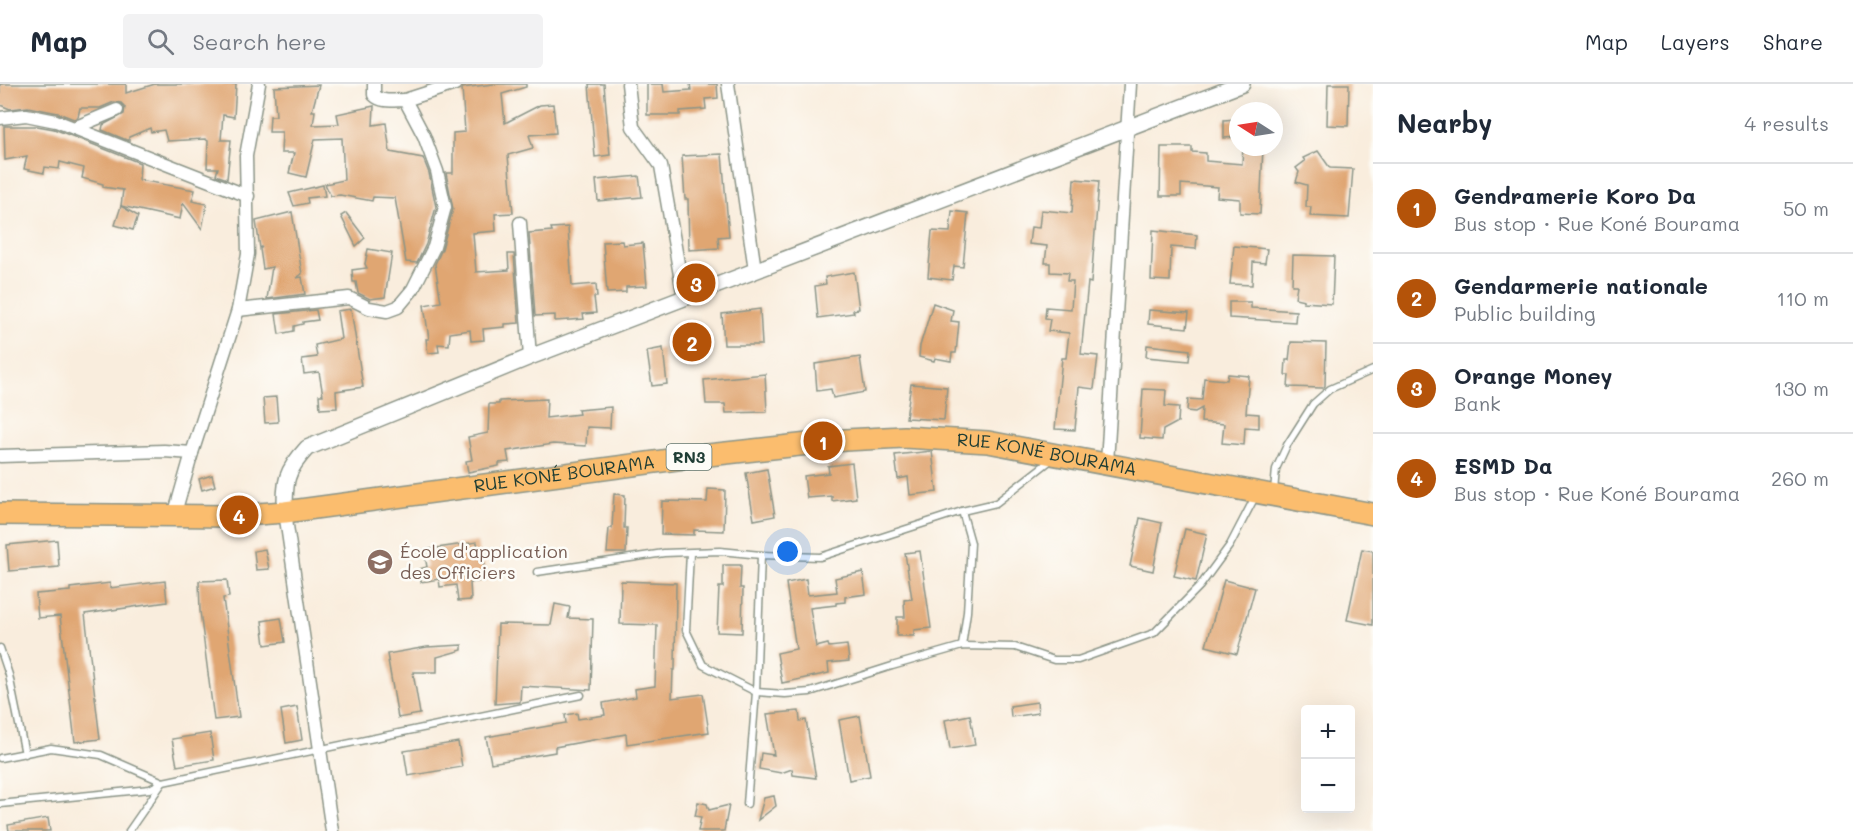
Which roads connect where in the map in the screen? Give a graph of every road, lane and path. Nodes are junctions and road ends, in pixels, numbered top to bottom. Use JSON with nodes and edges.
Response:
{"nodes":[{"id":1,"x":259,"y":84,"type":"edge"},
{"id":2,"x":374,"y":84,"type":"edge"},
{"id":3,"x":455,"y":84,"type":"edge"},
{"id":4,"x":628,"y":84,"type":"edge"},
{"id":5,"x":728,"y":84,"type":"edge"},
{"id":6,"x":1130,"y":84,"type":"edge"},
{"id":7,"x":1242,"y":84,"type":"edge"},
{"id":8,"x":405,"y":100,"type":"junction"},
{"id":9,"x":117,"y":110,"type":"dead end"},
{"id":10,"x":0,"y":118,"type":"edge"},
{"id":11,"x":74,"y":128,"type":"junction"},
{"id":12,"x":1127,"y":128,"type":"junction"},
{"id":13,"x":248,"y":196,"type":"junction"},
{"id":14,"x":520,"y":223,"type":"dead end"},
{"id":15,"x":755,"y":270,"type":"junction"},
{"id":16,"x":684,"y":298,"type":"junction"},
{"id":17,"x":238,"y":310,"type":"junction"},
{"id":18,"x":531,"y":357,"type":"junction"},
{"id":19,"x":1373,"y":370,"type":"edge"},
{"id":20,"x":192,"y":453,"type":"junction"},
{"id":21,"x":1058,"y":454,"type":"junction"},
{"id":22,"x":0,"y":456,"type":"edge"},
{"id":23,"x":1107,"y":463,"type":"junction"},
{"id":24,"x":1266,"y":494,"type":"junction"},
{"id":25,"x":962,"y":511,"type":"junction"},
{"id":26,"x":285,"y":512,"type":"junction"},
{"id":27,"x":0,"y":514,"type":"edge"},
{"id":28,"x":1373,"y":514,"type":"edge"},
{"id":29,"x":174,"y":516,"type":"junction"},
{"id":30,"x":690,"y":553,"type":"junction"},
{"id":31,"x":760,"y":555,"type":"junction"},
{"id":32,"x":537,"y":572,"type":"dead end"},
{"id":33,"x":962,"y":646,"type":"junction"},
{"id":34,"x":0,"y":648,"type":"edge"},
{"id":35,"x":756,"y":692,"type":"junction"},
{"id":36,"x":580,"y":695,"type":"dead end"},
{"id":37,"x":321,"y":749,"type":"junction"},
{"id":38,"x":25,"y":754,"type":"junction"},
{"id":39,"x":0,"y":759,"type":"edge"},
{"id":40,"x":163,"y":782,"type":"junction"},
{"id":41,"x":0,"y":804,"type":"edge"},
{"id":42,"x":747,"y":804,"type":"dead end"},
{"id":43,"x":129,"y":831,"type":"edge"},
{"id":44,"x":332,"y":831,"type":"edge"}],
"edges":[{"from":1,"to":13,"type":"street"},
{"from":2,"to":8,"type":"street"},
{"from":3,"to":8,"type":"street"},
{"from":4,"to":16,"type":"street"},
{"from":5,"to":15,"type":"street"},
{"from":6,"to":12,"type":"street"},
{"from":7,"to":12,"type":"street"},
{"from":8,"to":17,"type":"street"},
{"from":9,"to":11,"type":"street"},
{"from":10,"to":11,"type":"street"},
{"from":11,"to":13,"type":"street"},
{"from":12,"to":15,"type":"street"},
{"from":12,"to":23,"type":"street"},
{"from":13,"to":17,"type":"street"},
{"from":14,"to":18,"type":"street"},
{"from":15,"to":16,"type":"street"},
{"from":16,"to":18,"type":"street"},
{"from":17,"to":20,"type":"street"},
{"from":18,"to":26,"type":"street"},
{"from":19,"to":24,"type":"lane"},
{"from":20,"to":22,"type":"street"},
{"from":20,"to":29,"type":"street"},
{"from":21,"to":23,"type":"highway","name":"RUE KONÉ BOURAMA","number":"RN3"},
{"from":21,"to":25,"type":"lane"},
{"from":21,"to":26,"type":"highway","name":"RUE KONÉ BOURAMA","number":"RN3"},
{"from":23,"to":24,"type":"highway","name":"RUE KONÉ BOURAMA","number":"RN3"},
{"from":24,"to":28,"type":"highway","name":"RUE KONÉ BOURAMA","number":"RN3"},
{"from":24,"to":33,"type":"lane"},
{"from":25,"to":31,"type":"lane"},
{"from":25,"to":33,"type":"lane"},
{"from":26,"to":29,"type":"highway","name":"RUE KONÉ BOURAMA","number":"RN3"},
{"from":26,"to":37,"type":"street"},
{"from":27,"to":29,"type":"highway","name":"RUE KONÉ BOURAMA","number":"RN3"},
{"from":30,"to":31,"type":"lane"},
{"from":30,"to":32,"type":"lane"},
{"from":30,"to":35,"type":"lane"},
{"from":31,"to":35,"type":"lane"},
{"from":33,"to":35,"type":"lane"},
{"from":34,"to":38,"type":"lane"},
{"from":35,"to":42,"type":"lane"},
{"from":36,"to":37,"type":"lane"},
{"from":37,"to":40,"type":"lane"},
{"from":37,"to":44,"type":"street"},
{"from":38,"to":39,"type":"lane"},
{"from":38,"to":40,"type":"lane"},
{"from":40,"to":41,"type":"lane"},
{"from":40,"to":43,"type":"lane"}]}
